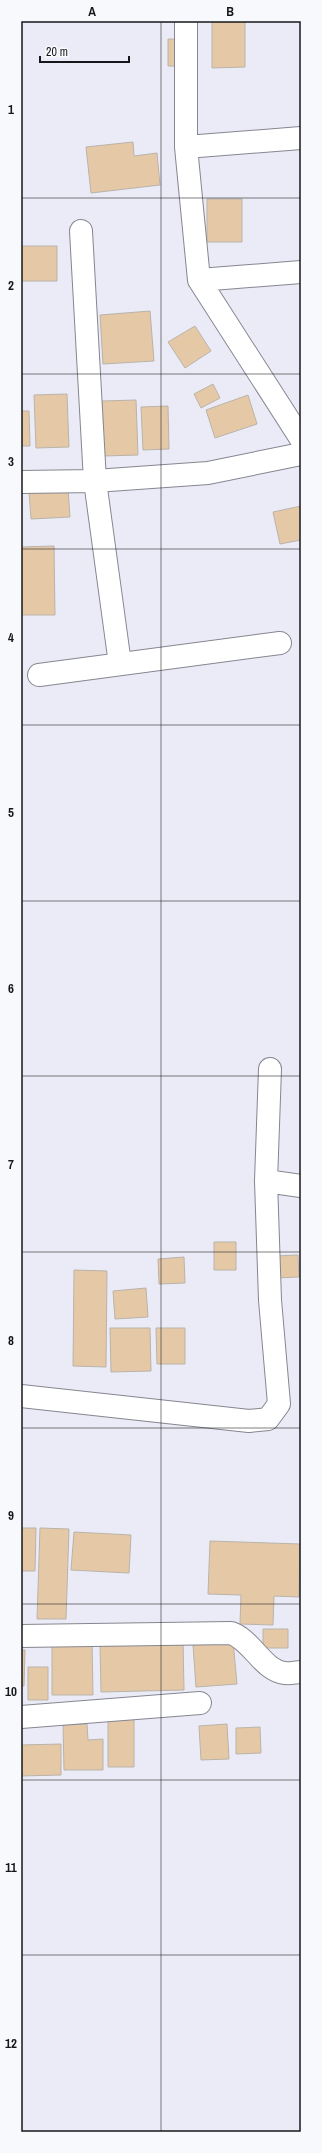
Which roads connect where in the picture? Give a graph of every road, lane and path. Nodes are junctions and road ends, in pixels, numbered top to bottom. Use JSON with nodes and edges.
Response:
{"nodes":[{"id":1,"x":186,"y":21,"type":"edge"},
{"id":2,"x":301,"y":138,"type":"edge"},
{"id":3,"x":186,"y":147,"type":"junction"},
{"id":4,"x":81,"y":231,"type":"dead end"},
{"id":5,"x":301,"y":272,"type":"edge"},
{"id":6,"x":199,"y":280,"type":"junction"},
{"id":7,"x":301,"y":439,"type":"edge"},
{"id":8,"x":301,"y":454,"type":"edge"},
{"id":9,"x":95,"y":481,"type":"junction"},
{"id":10,"x":21,"y":482,"type":"edge"},
{"id":11,"x":280,"y":643,"type":"dead end"},
{"id":12,"x":120,"y":664,"type":"junction"},
{"id":13,"x":39,"y":675,"type":"dead end"},
{"id":14,"x":270,"y":1069,"type":"dead end"},
{"id":15,"x":266,"y":1181,"type":"junction"},
{"id":16,"x":301,"y":1186,"type":"edge"},
{"id":17,"x":21,"y":1396,"type":"edge"},
{"id":18,"x":21,"y":1636,"type":"edge"},
{"id":19,"x":301,"y":1672,"type":"edge"},
{"id":20,"x":200,"y":1703,"type":"dead end"},
{"id":21,"x":21,"y":1717,"type":"edge"}],
"edges":[{"from":1,"to":3,"type":"street"},
{"from":2,"to":3,"type":"street"},
{"from":3,"to":6,"type":"street"},
{"from":4,"to":9,"type":"street"},
{"from":5,"to":6,"type":"street"},
{"from":6,"to":7,"type":"street"},
{"from":8,"to":9,"type":"street"},
{"from":9,"to":10,"type":"street"},
{"from":9,"to":12,"type":"street"},
{"from":11,"to":12,"type":"street"},
{"from":12,"to":13,"type":"street"},
{"from":14,"to":15,"type":"street"},
{"from":15,"to":16,"type":"street"},
{"from":15,"to":17,"type":"street"},
{"from":18,"to":19,"type":"street"},
{"from":20,"to":21,"type":"street"}]}
